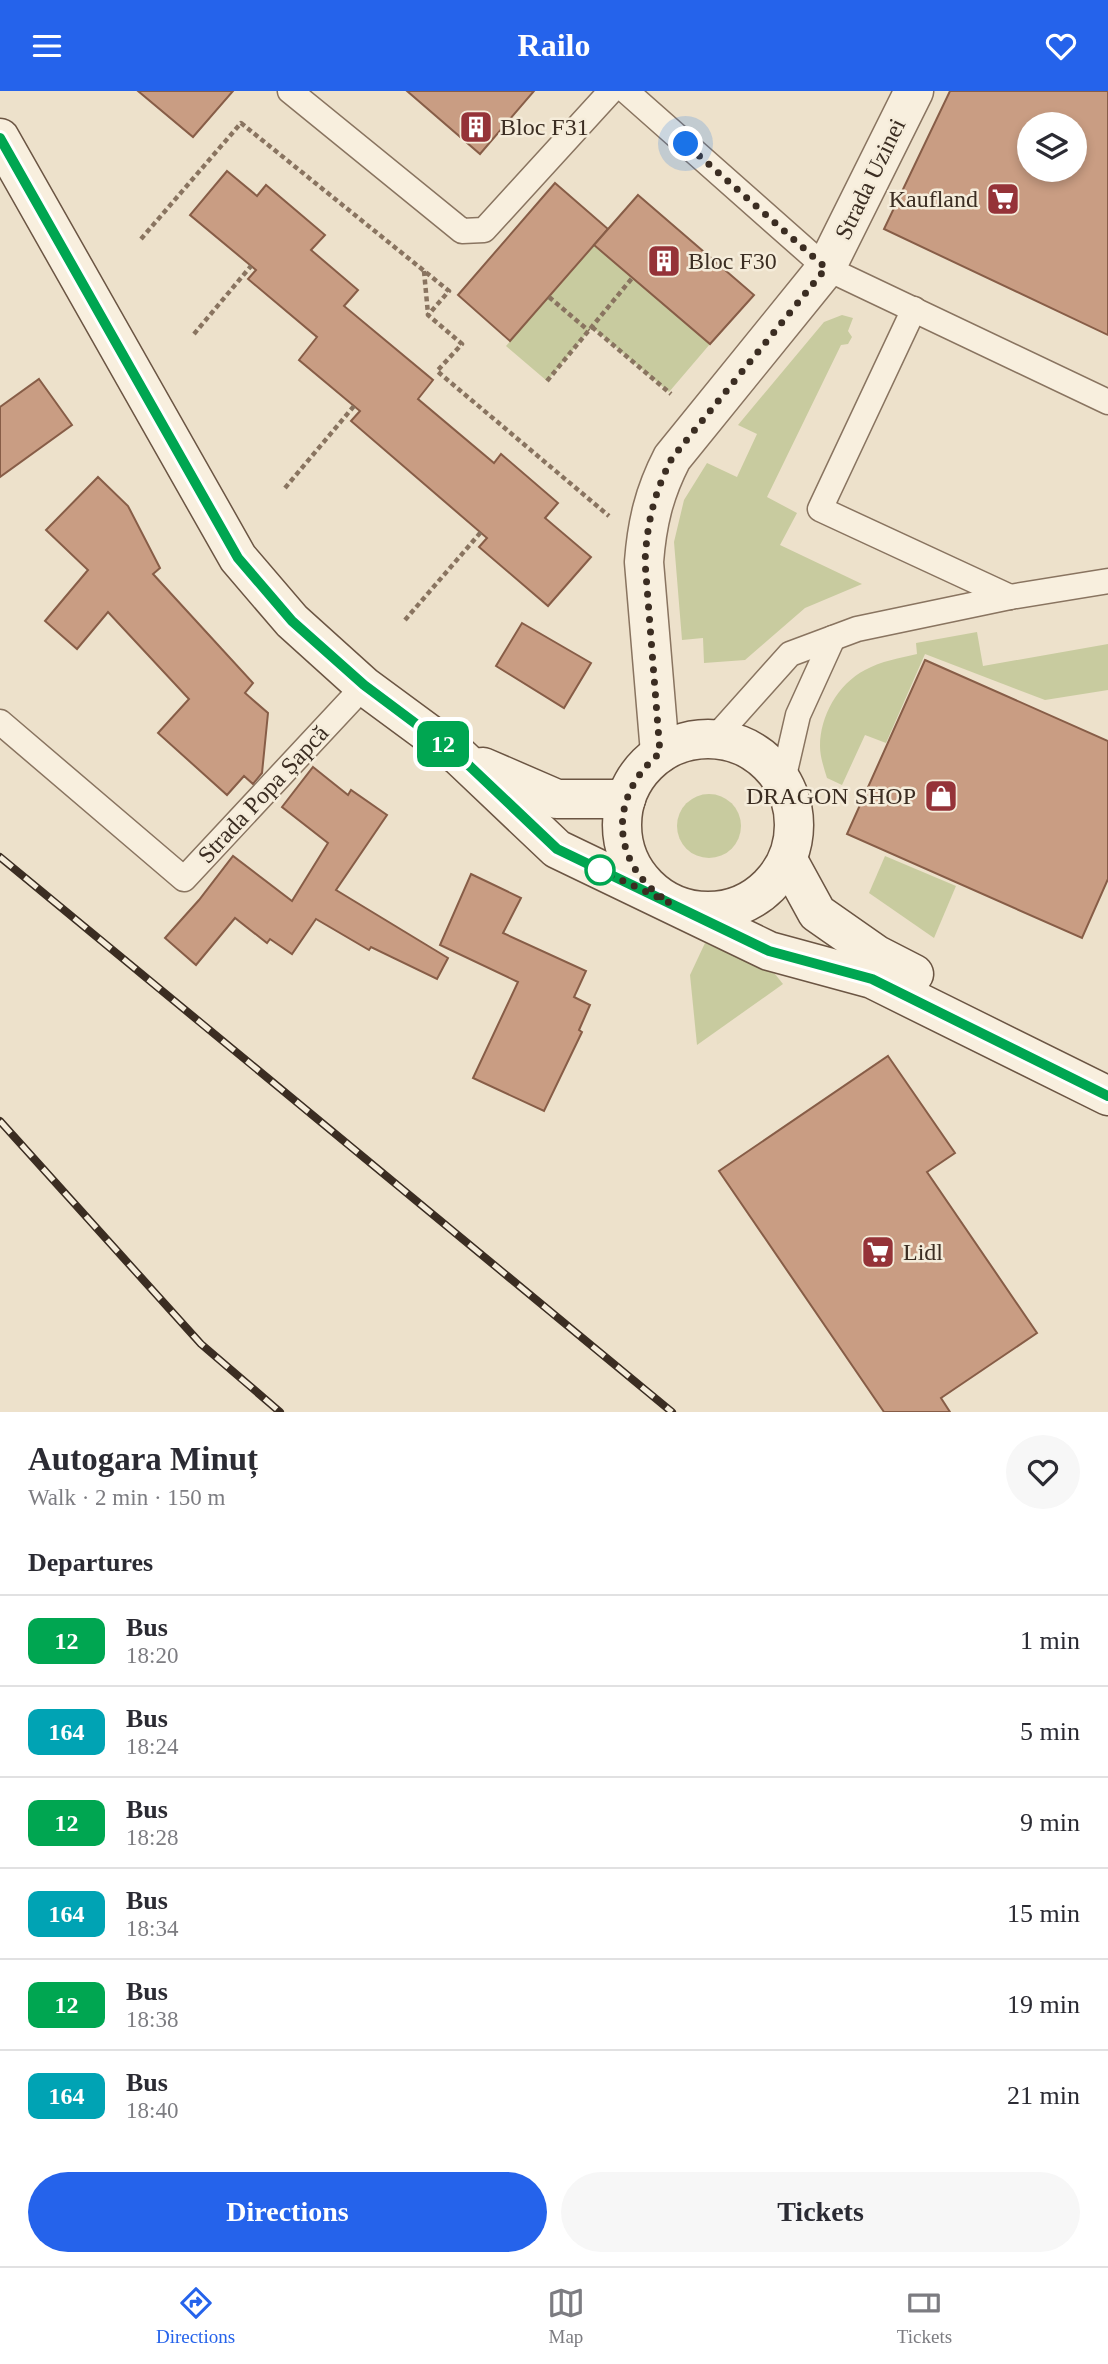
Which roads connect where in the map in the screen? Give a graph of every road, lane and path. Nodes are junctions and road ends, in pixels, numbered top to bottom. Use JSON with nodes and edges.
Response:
{"nodes":[{"id":1,"x":290,"y":91,"type":"edge"},
{"id":2,"x":611,"y":91,"type":"edge"},
{"id":3,"x":626,"y":91,"type":"edge"},
{"id":4,"x":914,"y":91,"type":"edge"},
{"id":5,"x":0,"y":138,"type":"edge"},
{"id":6,"x":141,"y":239,"type":"dead end"},
{"id":7,"x":251,"y":266,"type":"dead end"},
{"id":8,"x":826,"y":268,"type":"junction"},
{"id":9,"x":424,"y":271,"type":"junction"},
{"id":10,"x":633,"y":278,"type":"dead end"},
{"id":11,"x":549,"y":297,"type":"dead end"},
{"id":12,"x":914,"y":309,"type":"junction"},
{"id":13,"x":428,"y":315,"type":"junction"},
{"id":14,"x":591,"y":329,"type":"junction"},
{"id":15,"x":194,"y":334,"type":"dead end"},
{"id":16,"x":547,"y":381,"type":"dead end"},
{"id":17,"x":671,"y":394,"type":"dead end"},
{"id":18,"x":1108,"y":402,"type":"edge"},
{"id":19,"x":354,"y":406,"type":"dead end"},
{"id":20,"x":285,"y":488,"type":"dead end"},
{"id":21,"x":610,"y":517,"type":"dead end"},
{"id":22,"x":481,"y":532,"type":"dead end"},
{"id":23,"x":1108,"y":581,"type":"edge"},
{"id":24,"x":1010,"y":597,"type":"junction"},
{"id":25,"x":405,"y":620,"type":"dead end"},
{"id":26,"x":833,"y":638,"type":"junction"},
{"id":27,"x":364,"y":685,"type":"junction"},
{"id":28,"x":0,"y":722,"type":"edge"},
{"id":29,"x":714,"y":739,"type":"junction"},
{"id":30,"x":660,"y":753,"type":"junction"},
{"id":31,"x":459,"y":756,"type":"junction"},
{"id":32,"x":782,"y":780,"type":"junction"},
{"id":33,"x":626,"y":800,"type":"junction"},
{"id":34,"x":788,"y":860,"type":"junction"},
{"id":35,"x":670,"y":903,"type":"junction"},
{"id":36,"x":1108,"y":1069,"type":"edge"},
{"id":37,"x":1108,"y":1096,"type":"edge"}],
"edges":[{"from":1,"to":2,"type":"lane"},
{"from":3,"to":8,"type":"lane"},
{"from":4,"to":8,"type":"main road","name":"Strada Uzinei"},
{"from":5,"to":27,"type":"main road"},
{"from":6,"to":9,"type":"path"},
{"from":7,"to":15,"type":"path"},
{"from":8,"to":12,"type":"lane"},
{"from":8,"to":30,"type":"main road","name":"Strada Uzinei"},
{"from":9,"to":13,"type":"path"},
{"from":9,"to":13,"type":"path"},
{"from":10,"to":14,"type":"path"},
{"from":11,"to":14,"type":"path"},
{"from":12,"to":18,"type":"lane"},
{"from":12,"to":24,"type":"lane"},
{"from":13,"to":21,"type":"path"},
{"from":14,"to":16,"type":"path"},
{"from":14,"to":17,"type":"path"},
{"from":19,"to":20,"type":"path"},
{"from":22,"to":25,"type":"path"},
{"from":23,"to":24,"type":"lane"},
{"from":24,"to":26,"type":"lane"},
{"from":26,"to":29,"type":"lane"},
{"from":26,"to":32,"type":"lane"},
{"from":27,"to":28,"type":"lane","name":"Strada Popa Șapcă"},
{"from":27,"to":31,"type":"main road"},
{"from":29,"to":30,"type":"main road"},
{"from":29,"to":32,"type":"main road"},
{"from":30,"to":33,"type":"main road"},
{"from":31,"to":33,"type":"main road"},
{"from":31,"to":35,"type":"main road"},
{"from":32,"to":34,"type":"main road"},
{"from":33,"to":35,"type":"main road"},
{"from":34,"to":35,"type":"main road"},
{"from":34,"to":36,"type":"main road"},
{"from":35,"to":37,"type":"main road"}]}
